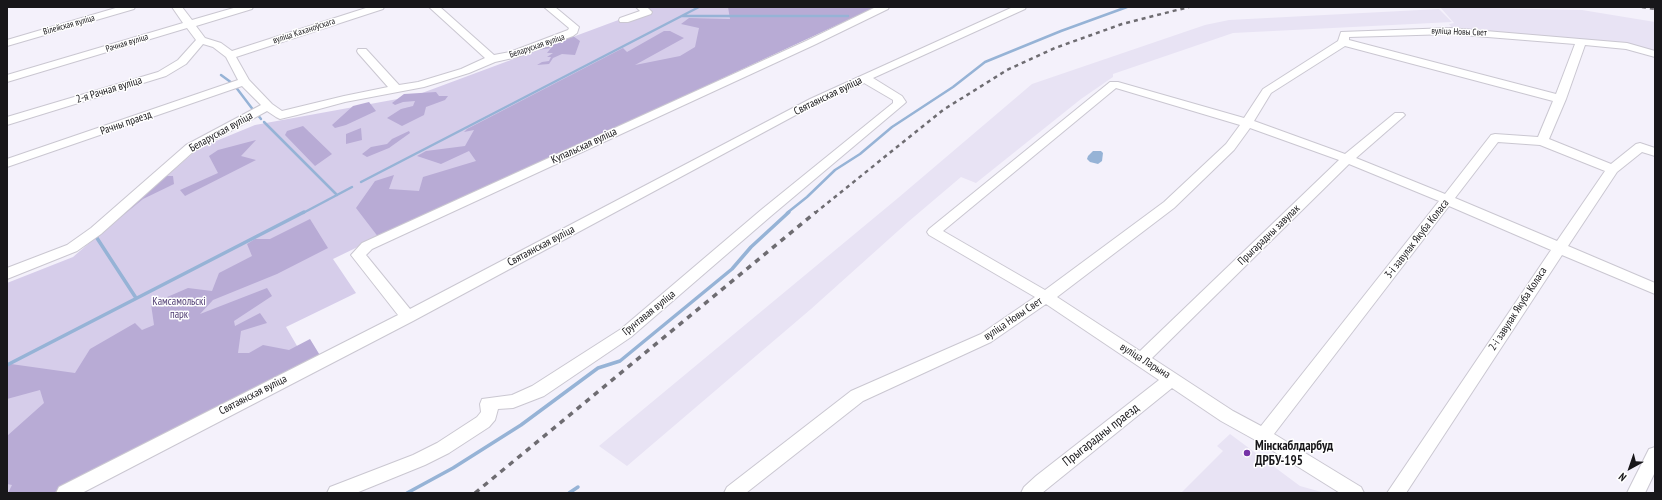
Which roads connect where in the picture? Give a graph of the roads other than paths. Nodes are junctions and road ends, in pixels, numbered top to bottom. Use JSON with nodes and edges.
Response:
{"nodes":[{"id":1,"x":130,"y":7,"type":"edge"},
{"id":2,"x":177,"y":7,"type":"edge"},
{"id":3,"x":248,"y":7,"type":"edge"},
{"id":4,"x":379,"y":7,"type":"edge"},
{"id":5,"x":434,"y":7,"type":"edge"},
{"id":6,"x":549,"y":7,"type":"edge"},
{"id":7,"x":641,"y":7,"type":"edge"},
{"id":8,"x":884,"y":7,"type":"edge"},
{"id":9,"x":1021,"y":7,"type":"edge"},
{"id":10,"x":624,"y":20,"type":"dead end"},
{"id":11,"x":190,"y":24,"type":"junction"},
{"id":12,"x":200,"y":40,"type":"junction"},
{"id":13,"x":1581,"y":41,"type":"junction"},
{"id":14,"x":1343,"y":42,"type":"junction"},
{"id":15,"x":7,"y":43,"type":"edge"},
{"id":16,"x":362,"y":51,"type":"dead end"},
{"id":17,"x":230,"y":54,"type":"junction"},
{"id":18,"x":1655,"y":54,"type":"edge"},
{"id":19,"x":492,"y":59,"type":"junction"},
{"id":20,"x":864,"y":78,"type":"junction"},
{"id":21,"x":7,"y":79,"type":"edge"},
{"id":22,"x":244,"y":82,"type":"junction"},
{"id":23,"x":396,"y":89,"type":"junction"},
{"id":24,"x":1560,"y":99,"type":"junction"},
{"id":25,"x":268,"y":106,"type":"junction"},
{"id":26,"x":1399,"y":115,"type":"dead end"},
{"id":27,"x":7,"y":121,"type":"edge"},
{"id":28,"x":1247,"y":123,"type":"junction"},
{"id":29,"x":1542,"y":141,"type":"junction"},
{"id":30,"x":1655,"y":152,"type":"edge"},
{"id":31,"x":1347,"y":159,"type":"junction"},
{"id":32,"x":7,"y":163,"type":"edge"},
{"id":33,"x":1612,"y":169,"type":"junction"},
{"id":34,"x":1448,"y":200,"type":"junction"},
{"id":35,"x":1559,"y":247,"type":"junction"},
{"id":36,"x":7,"y":274,"type":"edge"},
{"id":37,"x":1655,"y":289,"type":"edge"},
{"id":38,"x":1046,"y":297,"type":"junction"},
{"id":39,"x":408,"y":317,"type":"junction"},
{"id":40,"x":1141,"y":360,"type":"junction"},
{"id":41,"x":1172,"y":379,"type":"junction"},
{"id":42,"x":1263,"y":436,"type":"junction"},
{"id":43,"x":1655,"y":454,"type":"edge"},
{"id":44,"x":65,"y":493,"type":"edge"},
{"id":45,"x":336,"y":493,"type":"edge"},
{"id":46,"x":733,"y":493,"type":"edge"},
{"id":47,"x":1030,"y":493,"type":"edge"},
{"id":48,"x":1355,"y":493,"type":"edge"},
{"id":49,"x":1396,"y":493,"type":"edge"},
{"id":50,"x":1636,"y":493,"type":"edge"}],
"edges":[{"from":1,"to":15,"type":"street","name":"Вілейская вуліца"},
{"from":2,"to":11,"type":"street"},
{"from":3,"to":11,"type":"street","name":"Рачная вуліца"},
{"from":4,"to":17,"type":"street","name":"вуліца Каханоўскага"},
{"from":5,"to":19,"type":"street"},
{"from":6,"to":19,"type":"street","name":"Беларуская вуліца"},
{"from":7,"to":10,"type":"street"},
{"from":8,"to":39,"type":"street","name":"Купальская вуліца"},
{"from":9,"to":20,"type":"street","name":"Святаянская вуліца"},
{"from":11,"to":12,"type":"street"},
{"from":11,"to":21,"type":"street","name":"Рачная вуліца"},
{"from":12,"to":17,"type":"street"},
{"from":12,"to":27,"type":"street","name":"2-я Рачная вуліца"},
{"from":13,"to":14,"type":"street","name":"вуліца Новы Свет"},
{"from":13,"to":18,"type":"street","name":"вуліца Новы Свет"},
{"from":13,"to":24,"type":"street"},
{"from":14,"to":24,"type":"street"},
{"from":14,"to":28,"type":"street","name":"вуліца Новы Свет"},
{"from":16,"to":23,"type":"street"},
{"from":17,"to":22,"type":"street"},
{"from":19,"to":23,"type":"street","name":"Беларуская вуліца"},
{"from":20,"to":39,"type":"street","name":"Святаянская вуліца"},
{"from":20,"to":45,"type":"street","name":"Грунтавая вуліца"},
{"from":22,"to":25,"type":"street"},
{"from":22,"to":32,"type":"street","name":"Рачны праезд"},
{"from":23,"to":25,"type":"street","name":"Беларуская вуліца"},
{"from":24,"to":29,"type":"street"},
{"from":25,"to":36,"type":"street","name":"Беларуская вуліца"},
{"from":26,"to":31,"type":"street","name":"Прыгарадны завулак"},
{"from":28,"to":31,"type":"street"},
{"from":28,"to":38,"type":"street","name":"вуліца Новы Свет"},
{"from":28,"to":38,"type":"street","name":"вуліца Ларына"},
{"from":29,"to":33,"type":"street","name":"3-і завулак Якуба Коласа"},
{"from":29,"to":34,"type":"street","name":"3-і завулак Якуба Коласа"},
{"from":30,"to":33,"type":"street","name":"2-і завулак Якуба Коласа"},
{"from":31,"to":34,"type":"street"},
{"from":31,"to":40,"type":"street","name":"Прыгарадны завулак"},
{"from":33,"to":35,"type":"street","name":"2-і завулак Якуба Коласа"},
{"from":34,"to":35,"type":"street"},
{"from":34,"to":42,"type":"street","name":"3-і завулак Якуба Коласа"},
{"from":35,"to":37,"type":"street"},
{"from":35,"to":49,"type":"street","name":"2-і завулак Якуба Коласа"},
{"from":38,"to":40,"type":"street","name":"вуліца Ларына"},
{"from":38,"to":46,"type":"street","name":"вуліца Новы Свет"},
{"from":39,"to":44,"type":"street","name":"Святаянская вуліца"},
{"from":40,"to":41,"type":"street","name":"вуліца Ларына"},
{"from":41,"to":42,"type":"street","name":"вуліца Ларына"},
{"from":41,"to":47,"type":"street","name":"Прыгарадны праезд"},
{"from":42,"to":48,"type":"street","name":"вуліца Ларына"},
{"from":43,"to":50,"type":"street"}]}
